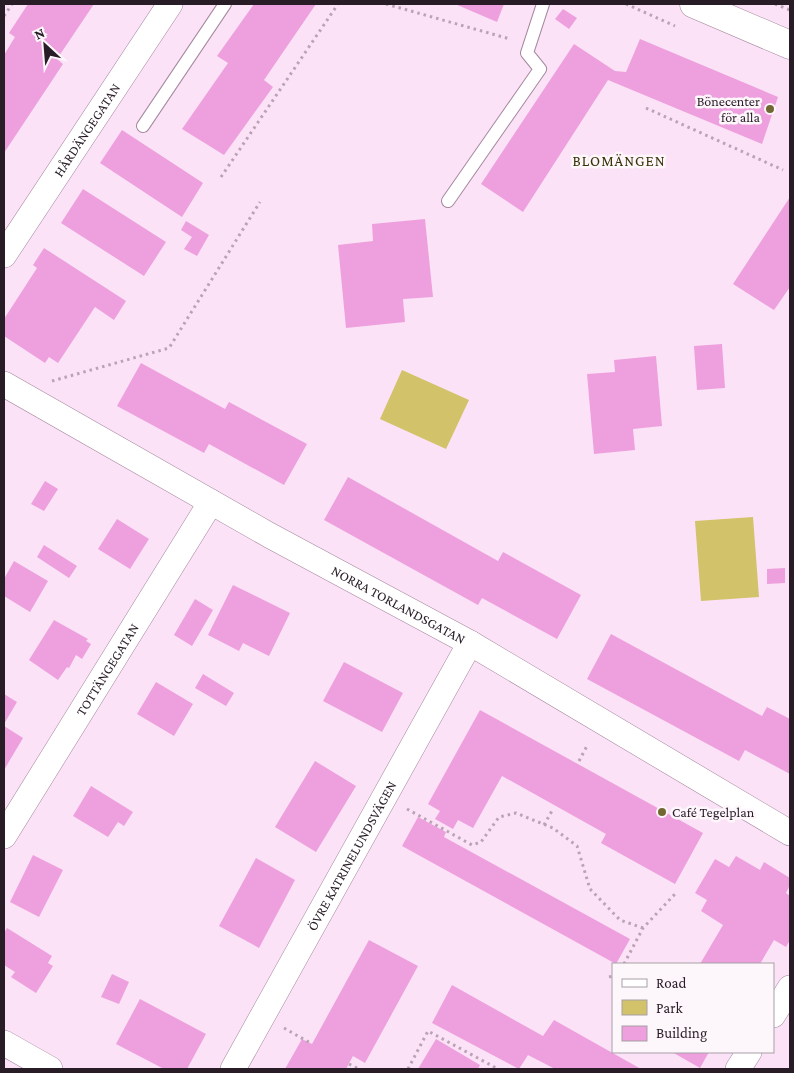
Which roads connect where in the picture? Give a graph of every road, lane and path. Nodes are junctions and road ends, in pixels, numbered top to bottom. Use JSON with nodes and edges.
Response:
{"nodes":[{"id":1,"x":12,"y":4,"type":"edge"},
{"id":2,"x":170,"y":4,"type":"edge"},
{"id":3,"x":225,"y":4,"type":"edge"},
{"id":4,"x":338,"y":4,"type":"edge"},
{"id":5,"x":386,"y":4,"type":"edge"},
{"id":6,"x":543,"y":4,"type":"edge"},
{"id":7,"x":694,"y":4,"type":"edge"},
{"id":8,"x":775,"y":4,"type":"edge"},
{"id":9,"x":783,"y":5,"type":"edge"},
{"id":10,"x":790,"y":10,"type":"edge"},
{"id":11,"x":4,"y":16,"type":"edge"},
{"id":12,"x":530,"y":45,"type":"junction"},
{"id":13,"x":790,"y":45,"type":"edge"},
{"id":14,"x":646,"y":108,"type":"dead end"},
{"id":15,"x":143,"y":126,"type":"dead end"},
{"id":16,"x":783,"y":170,"type":"dead end"},
{"id":17,"x":221,"y":177,"type":"dead end"},
{"id":18,"x":448,"y":201,"type":"dead end"},
{"id":19,"x":260,"y":202,"type":"dead end"},
{"id":20,"x":4,"y":255,"type":"edge"},
{"id":21,"x":10,"y":388,"type":"edge"},
{"id":22,"x":212,"y":502,"type":"junction"},
{"id":23,"x":470,"y":643,"type":"junction"},
{"id":24,"x":385,"y":796,"type":"junction"},
{"id":25,"x":553,"y":809,"type":"dead end"},
{"id":26,"x":544,"y":825,"type":"junction"},
{"id":27,"x":790,"y":833,"type":"edge"},
{"id":28,"x":4,"y":836,"type":"edge"},
{"id":29,"x":675,"y":894,"type":"dead end"},
{"id":30,"x":643,"y":928,"type":"junction"},
{"id":31,"x":625,"y":963,"type":"edge"},
{"id":32,"x":790,"y":988,"type":"edge"},
{"id":33,"x":774,"y":1013,"type":"edge"},
{"id":34,"x":4,"y":1043,"type":"edge"},
{"id":35,"x":748,"y":1053,"type":"edge"},
{"id":36,"x":349,"y":1064,"type":"dead end"},
{"id":37,"x":50,"y":1069,"type":"edge"},
{"id":38,"x":233,"y":1069,"type":"edge"},
{"id":39,"x":359,"y":1069,"type":"edge"},
{"id":40,"x":408,"y":1069,"type":"edge"},
{"id":41,"x":498,"y":1069,"type":"edge"},
{"id":42,"x":738,"y":1069,"type":"edge"}],
"edges":[{"from":1,"to":11,"type":"path"},
{"from":2,"to":20,"type":"street","name":"HÅRDÄNGEGATAN"},
{"from":3,"to":15,"type":"lane"},
{"from":4,"to":17,"type":"path"},
{"from":5,"to":12,"type":"path"},
{"from":6,"to":12,"type":"lane"},
{"from":7,"to":13,"type":"street"},
{"from":8,"to":9,"type":"path"},
{"from":9,"to":10,"type":"path"},
{"from":12,"to":18,"type":"lane"},
{"from":14,"to":16,"type":"path"},
{"from":19,"to":21,"type":"path"},
{"from":21,"to":22,"type":"street","name":"NORRA TORLANDSGATAN"},
{"from":22,"to":23,"type":"street","name":"NORRA TORLANDSGATAN"},
{"from":22,"to":28,"type":"street","name":"TOTTÄNGEGATAN"},
{"from":23,"to":24,"type":"street","name":"ÖVRE KATRINELUNDSVÄGEN"},
{"from":23,"to":27,"type":"street","name":"NORRA TORLANDSGATAN"},
{"from":24,"to":26,"type":"path"},
{"from":24,"to":38,"type":"street","name":"ÖVRE KATRINELUNDSVÄGEN"},
{"from":25,"to":26,"type":"path"},
{"from":26,"to":30,"type":"path"},
{"from":29,"to":30,"type":"path"},
{"from":30,"to":31,"type":"path"},
{"from":32,"to":33,"type":"street"},
{"from":34,"to":37,"type":"street"},
{"from":35,"to":42,"type":"street"},
{"from":36,"to":39,"type":"path"},
{"from":40,"to":41,"type":"path"}]}
